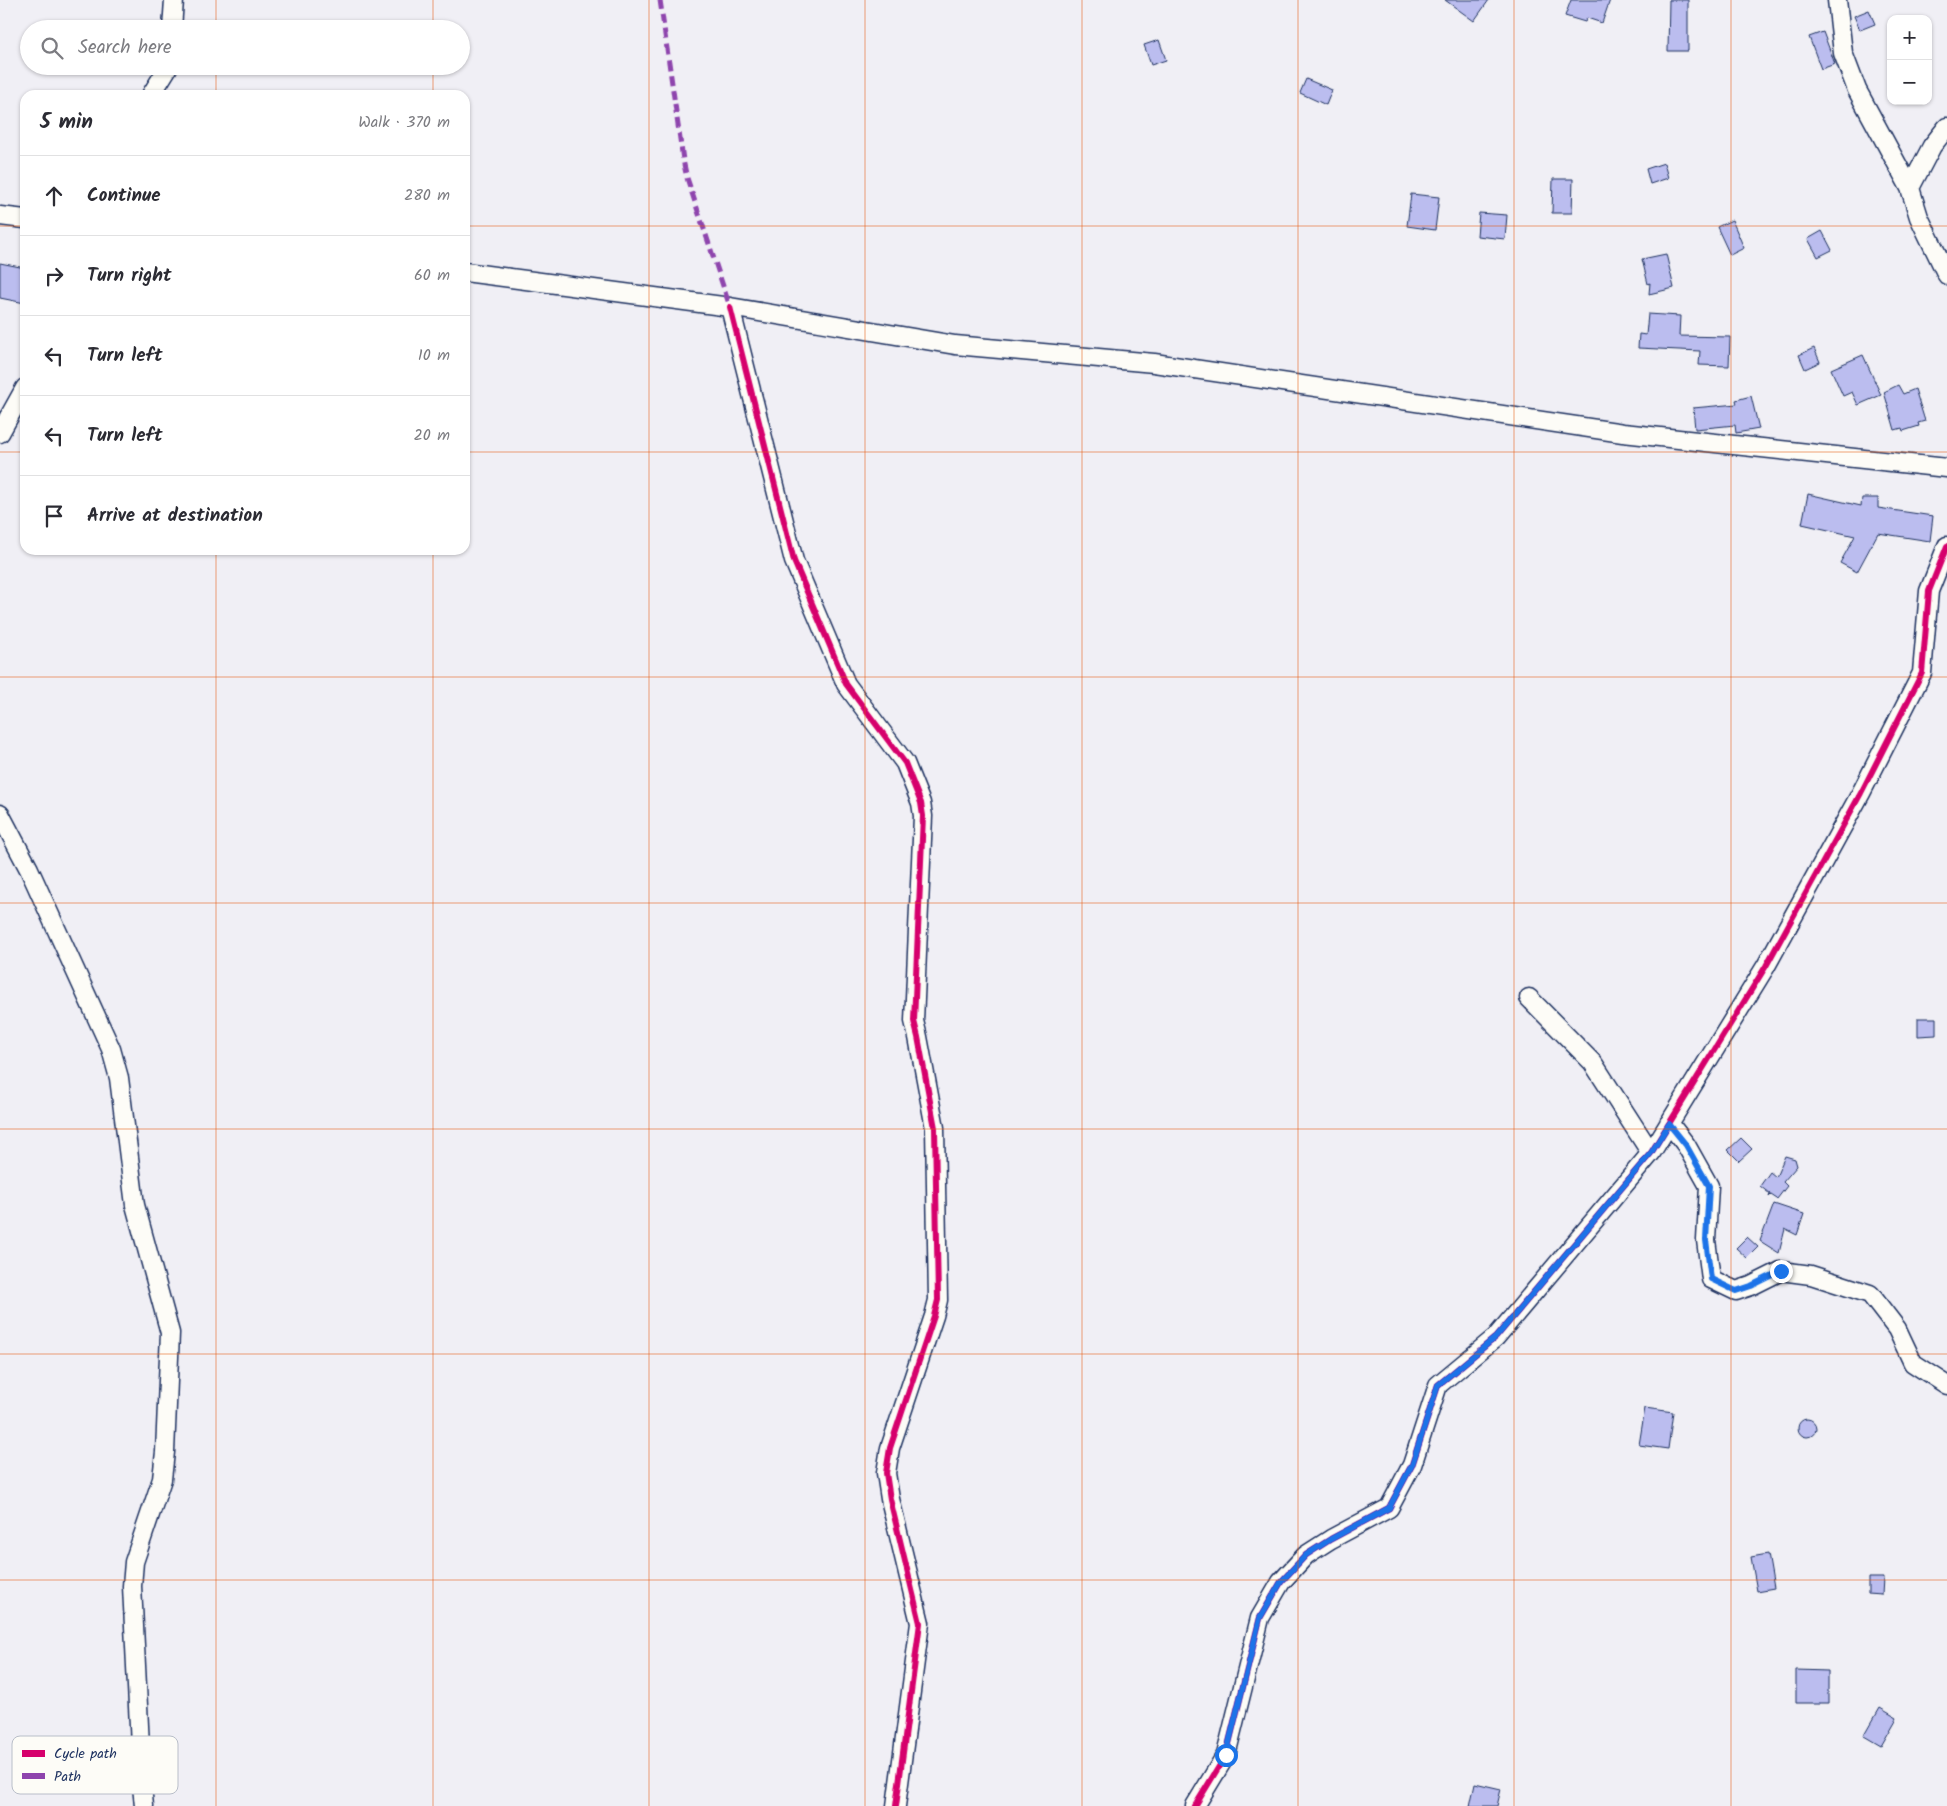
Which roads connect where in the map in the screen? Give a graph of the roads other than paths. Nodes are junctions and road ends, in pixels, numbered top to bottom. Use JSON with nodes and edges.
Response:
{"nodes":[{"id":1,"x":174,"y":0,"type":"edge"},
{"id":2,"x":1837,"y":0,"type":"edge"},
{"id":3,"x":173,"y":20,"type":"edge"},
{"id":4,"x":163,"y":75,"type":"edge"},
{"id":5,"x":154,"y":90,"type":"edge"},
{"id":6,"x":1947,"y":127,"type":"edge"},
{"id":7,"x":1910,"y":188,"type":"junction"},
{"id":8,"x":0,"y":216,"type":"edge"},
{"id":9,"x":20,"y":218,"type":"edge"},
{"id":10,"x":470,"y":273,"type":"edge"},
{"id":11,"x":1947,"y":275,"type":"edge"},
{"id":12,"x":730,"y":307,"type":"junction"},
{"id":13,"x":20,"y":397,"type":"edge"},
{"id":14,"x":0,"y":433,"type":"edge"},
{"id":15,"x":1947,"y":468,"type":"edge"},
{"id":16,"x":1947,"y":546,"type":"edge"},
{"id":17,"x":0,"y":814,"type":"edge"},
{"id":18,"x":1529,"y":998,"type":"dead end"},
{"id":19,"x":1669,"y":1124,"type":"junction"},
{"id":20,"x":1651,"y":1153,"type":"junction"},
{"id":21,"x":1947,"y":1386,"type":"edge"},
{"id":22,"x":140,"y":1736,"type":"edge"},
{"id":23,"x":896,"y":1806,"type":"edge"},
{"id":24,"x":1195,"y":1806,"type":"edge"}],
"edges":[{"from":1,"to":3,"type":"street"},
{"from":2,"to":7,"type":"street"},
{"from":4,"to":5,"type":"street"},
{"from":6,"to":7,"type":"street"},
{"from":7,"to":11,"type":"street"},
{"from":8,"to":9,"type":"street"},
{"from":10,"to":12,"type":"street"},
{"from":12,"to":15,"type":"street"},
{"from":12,"to":23,"type":"street"},
{"from":13,"to":14,"type":"street"},
{"from":16,"to":19,"type":"street"},
{"from":17,"to":22,"type":"street"},
{"from":18,"to":20,"type":"street"},
{"from":19,"to":20,"type":"street"},
{"from":19,"to":21,"type":"street"},
{"from":20,"to":24,"type":"street"}]}
